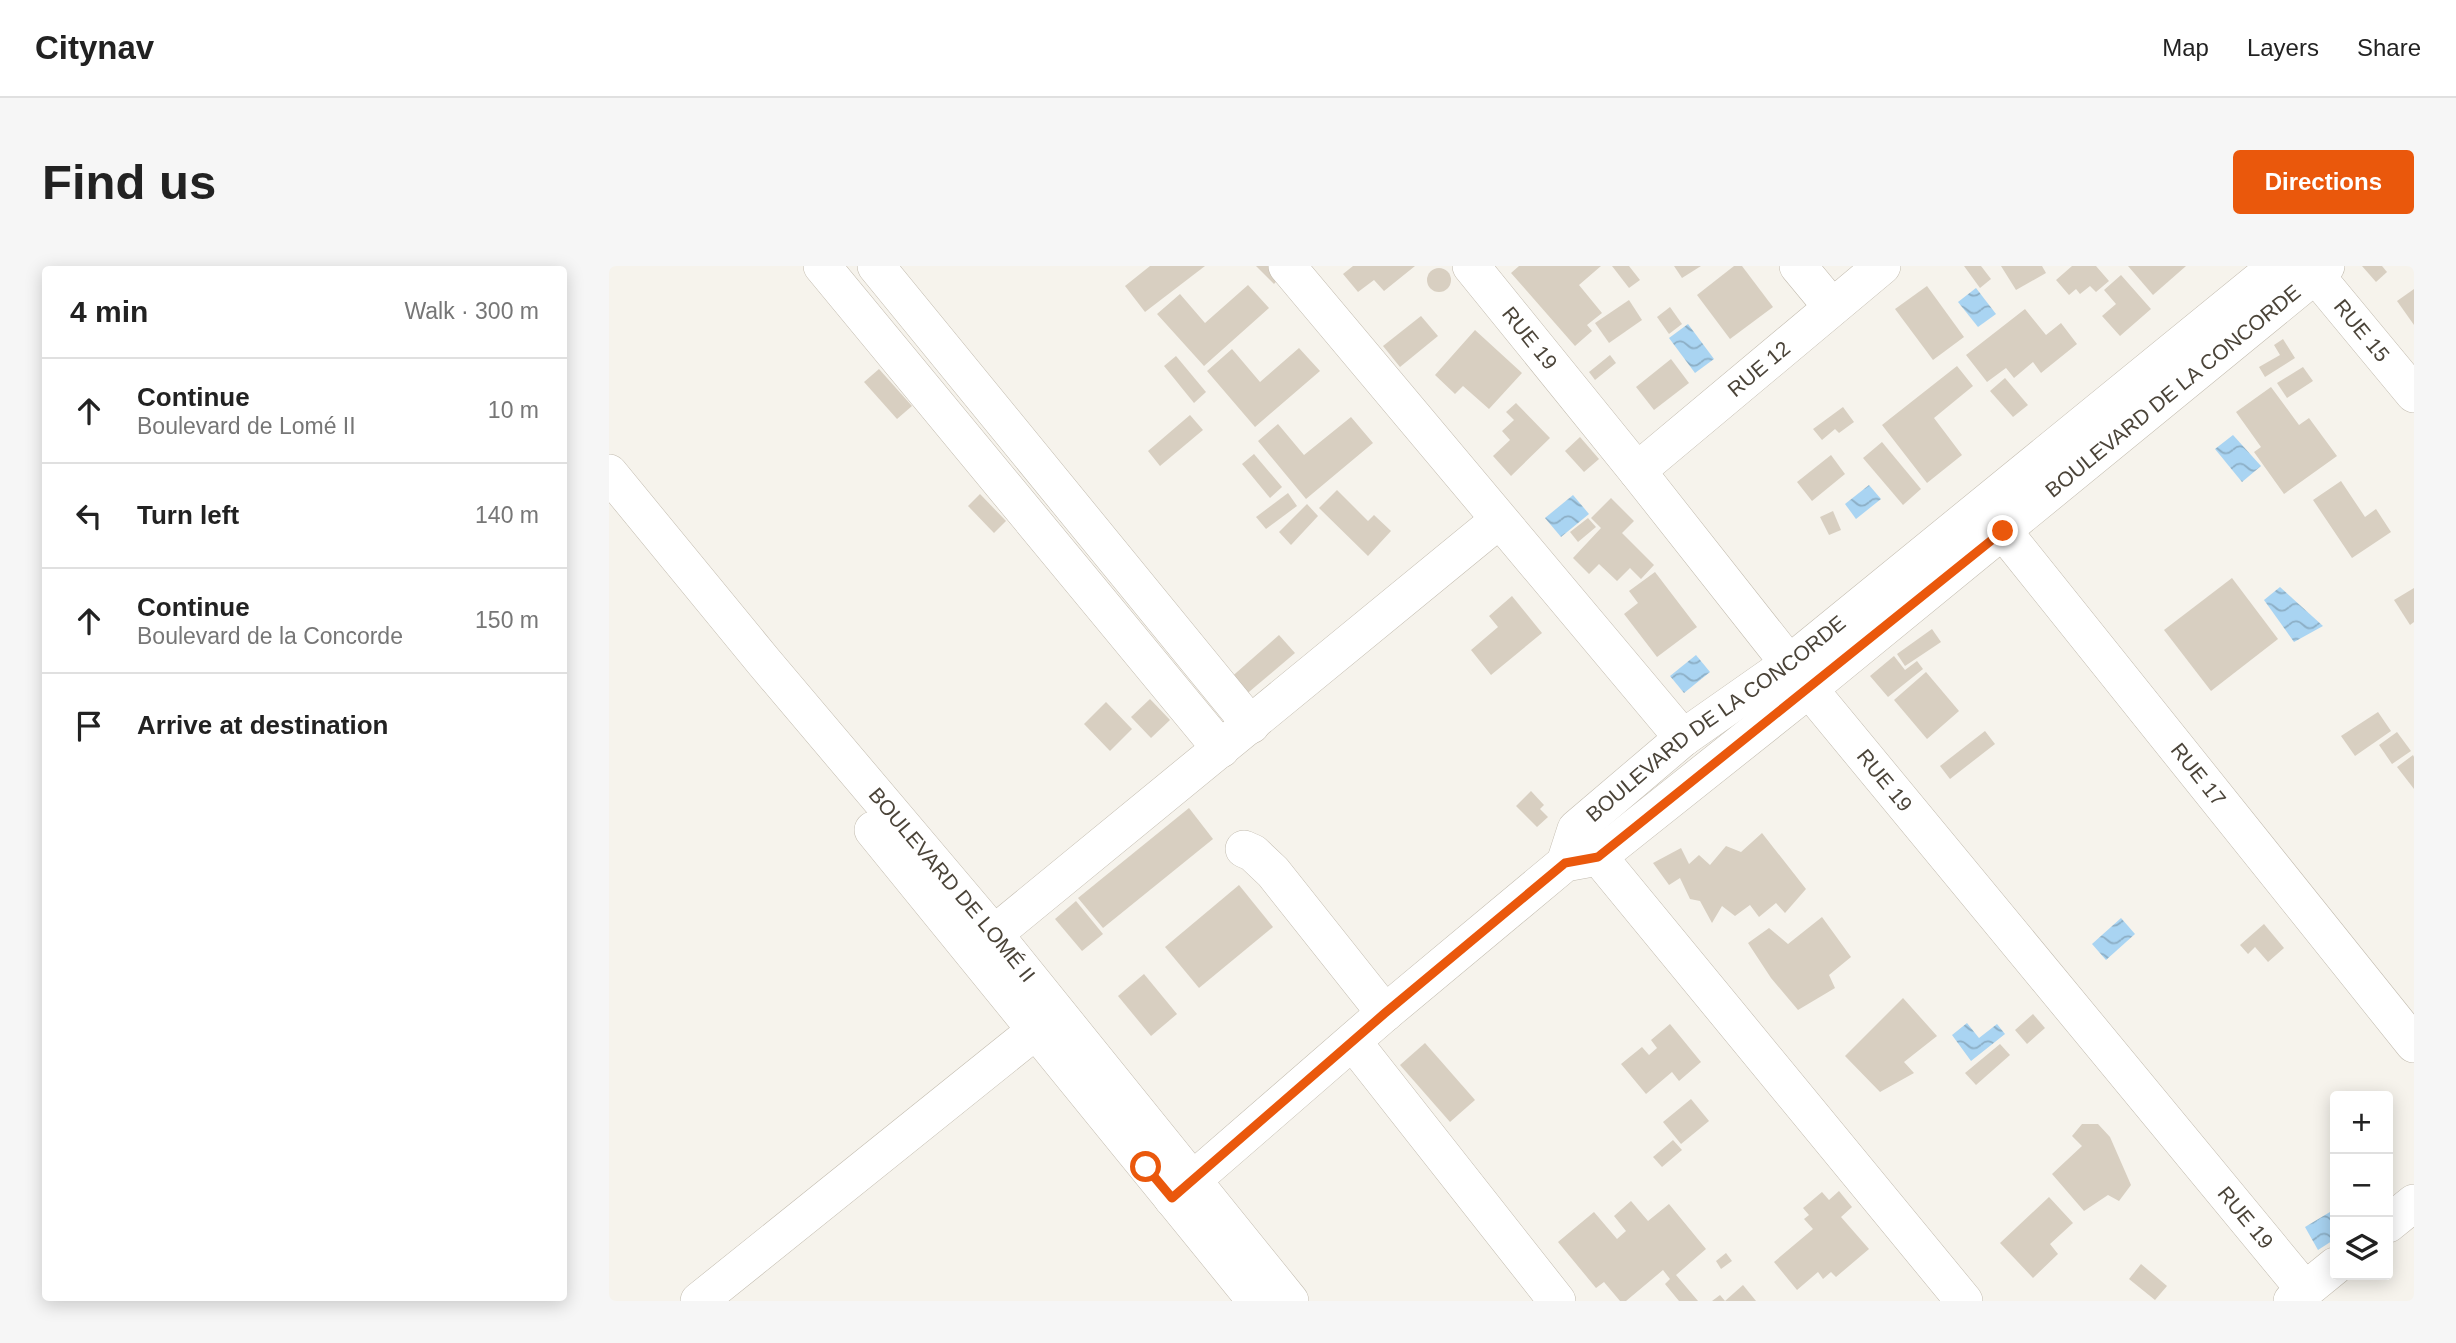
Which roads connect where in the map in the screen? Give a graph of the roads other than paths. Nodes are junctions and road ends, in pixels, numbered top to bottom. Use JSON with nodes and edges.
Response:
{"nodes":[{"id":1,"x":822,"y":266,"type":"edge"},
{"id":2,"x":876,"y":266,"type":"edge"},
{"id":3,"x":1287,"y":266,"type":"edge"},
{"id":4,"x":1471,"y":266,"type":"edge"},
{"id":5,"x":1798,"y":266,"type":"edge"},
{"id":6,"x":1882,"y":266,"type":"edge"},
{"id":7,"x":2277,"y":266,"type":"edge"},
{"id":8,"x":2316,"y":269,"type":"edge"},
{"id":9,"x":1832,"y":307,"type":"junction"},
{"id":10,"x":2414,"y":394,"type":"edge"},
{"id":11,"x":1637,"y":471,"type":"junction"},
{"id":12,"x":609,"y":473,"type":"edge"},
{"id":13,"x":609,"y":511,"type":"edge"},
{"id":14,"x":1994,"y":517,"type":"junction"},
{"id":15,"x":1499,"y":520,"type":"junction"},
{"id":16,"x":1800,"y":676,"type":"junction"},
{"id":17,"x":1251,"y":725,"type":"junction"},
{"id":18,"x":1683,"y":738,"type":"junction"},
{"id":19,"x":1221,"y":749,"type":"junction"},
{"id":20,"x":1244,"y":849,"type":"dead end"},
{"id":21,"x":1581,"y":860,"type":"junction"},
{"id":22,"x":994,"y":934,"type":"junction"},
{"id":23,"x":1385,"y":1013,"type":"junction"},
{"id":24,"x":1046,"y":1020,"type":"junction"},
{"id":25,"x":1353,"y":1042,"type":"junction"},
{"id":26,"x":2414,"y":1044,"type":"edge"},
{"id":27,"x":1182,"y":1189,"type":"junction"},
{"id":28,"x":2414,"y":1203,"type":"edge"},
{"id":29,"x":2393,"y":1220,"type":"edge"},
{"id":30,"x":2330,"y":1270,"type":"edge"},
{"id":31,"x":2299,"y":1296,"type":"edge"},
{"id":32,"x":699,"y":1301,"type":"edge"},
{"id":33,"x":1256,"y":1301,"type":"edge"},
{"id":34,"x":1290,"y":1301,"type":"edge"},
{"id":35,"x":1557,"y":1301,"type":"edge"},
{"id":36,"x":1964,"y":1301,"type":"edge"}],
"edges":[{"from":1,"to":19,"type":"street"},
{"from":2,"to":17,"type":"street"},
{"from":3,"to":15,"type":"street"},
{"from":4,"to":11,"type":"street","name":"RUE 19"},
{"from":5,"to":9,"type":"street"},
{"from":6,"to":9,"type":"street","name":"RUE 12"},
{"from":7,"to":14,"type":"street","name":"BOULEVARD DE LA CONCORDE"},
{"from":8,"to":10,"type":"street","name":"RUE 15"},
{"from":8,"to":14,"type":"street","name":"BOULEVARD DE LA CONCORDE"},
{"from":9,"to":11,"type":"street","name":"RUE 12"},
{"from":11,"to":16,"type":"street","name":"RUE 19"},
{"from":12,"to":22,"type":"street","name":"BOULEVARD DE LOMÉ II"},
{"from":13,"to":24,"type":"street","name":"BOULEVARD DE LOMÉ II"},
{"from":14,"to":16,"type":"street","name":"BOULEVARD DE LA CONCORDE"},
{"from":14,"to":26,"type":"street","name":"RUE 17"},
{"from":15,"to":17,"type":"street"},
{"from":15,"to":18,"type":"street"},
{"from":16,"to":18,"type":"street","name":"BOULEVARD DE LA CONCORDE"},
{"from":16,"to":21,"type":"street","name":"BOULEVARD DE LA CONCORDE"},
{"from":16,"to":31,"type":"street","name":"RUE 19"},
{"from":17,"to":19,"type":"street"},
{"from":18,"to":21,"type":"street","name":"BOULEVARD DE LA CONCORDE"},
{"from":19,"to":22,"type":"street"},
{"from":20,"to":23,"type":"street"},
{"from":21,"to":23,"type":"street"},
{"from":21,"to":36,"type":"street"},
{"from":22,"to":24,"type":"street","name":"BOULEVARD DE LOMÉ II"},
{"from":23,"to":25,"type":"street"},
{"from":24,"to":27,"type":"street","name":"BOULEVARD DE LOMÉ II"},
{"from":24,"to":32,"type":"street"},
{"from":25,"to":27,"type":"street"},
{"from":25,"to":35,"type":"street"},
{"from":27,"to":33,"type":"street","name":"BOULEVARD DE LOMÉ II"},
{"from":27,"to":34,"type":"street","name":"BOULEVARD DE LOMÉ II"},
{"from":28,"to":29,"type":"street"},
{"from":30,"to":31,"type":"street"}]}
